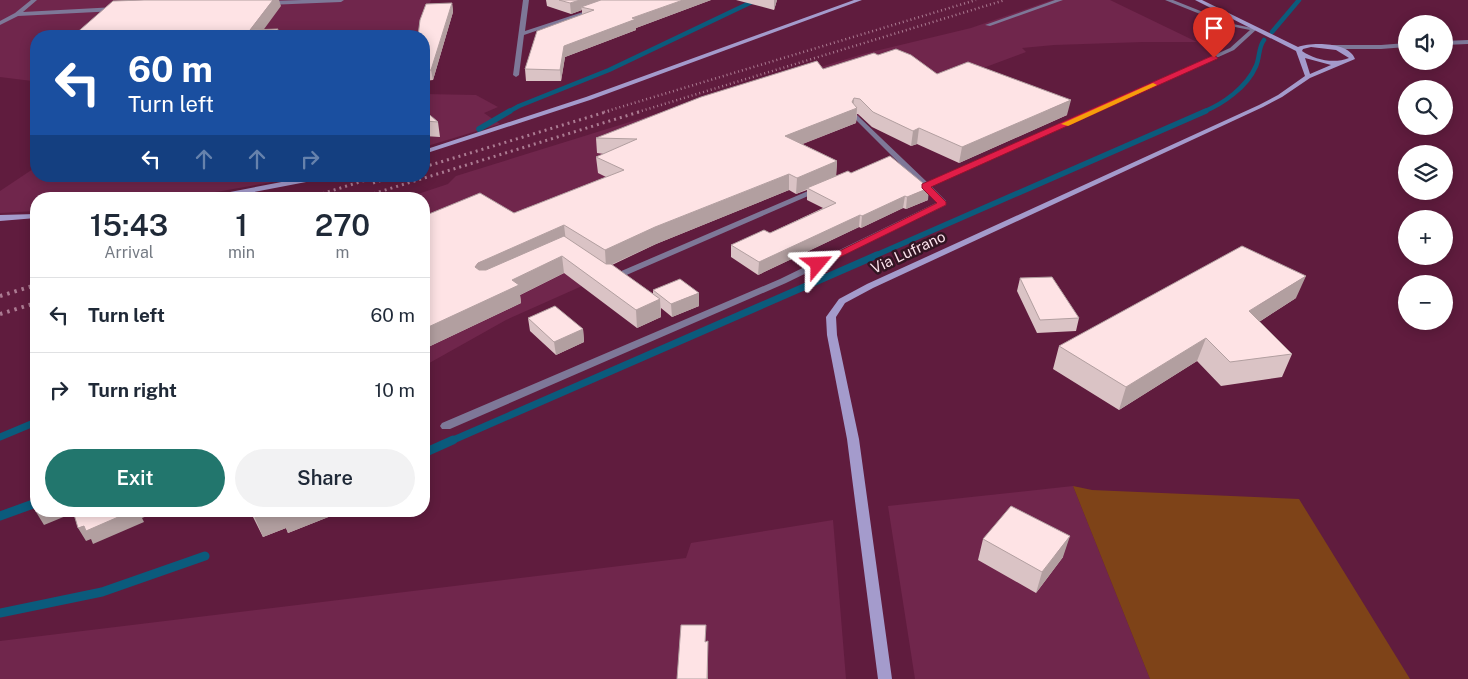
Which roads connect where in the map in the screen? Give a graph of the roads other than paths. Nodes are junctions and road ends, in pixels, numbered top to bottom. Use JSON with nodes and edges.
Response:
{"nodes":[{"id":1,"x":34,"y":0,"type":"edge"},
{"id":2,"x":341,"y":0,"type":"edge"},
{"id":3,"x":526,"y":0,"type":"edge"},
{"id":4,"x":859,"y":0,"type":"edge"},
{"id":5,"x":1060,"y":0,"type":"edge"},
{"id":6,"x":1168,"y":0,"type":"edge"},
{"id":7,"x":1198,"y":0,"type":"edge"},
{"id":8,"x":285,"y":1,"type":"edge"},
{"id":9,"x":264,"y":3,"type":"edge"},
{"id":10,"x":605,"y":6,"type":"edge"},
{"id":11,"x":126,"y":9,"type":"edge"},
{"id":12,"x":17,"y":14,"type":"junction"},
{"id":13,"x":0,"y":23,"type":"edge"},
{"id":14,"x":988,"y":25,"type":"dead end"},
{"id":15,"x":1254,"y":29,"type":"junction"},
{"id":16,"x":521,"y":34,"type":"junction"},
{"id":17,"x":1276,"y":38,"type":"junction"},
{"id":18,"x":1468,"y":42,"type":"edge"},
{"id":19,"x":1453,"y":43,"type":"edge"},
{"id":20,"x":1311,"y":45,"type":"junction"},
{"id":21,"x":1328,"y":46,"type":"junction"},
{"id":22,"x":1398,"y":46,"type":"edge"},
{"id":23,"x":1382,"y":47,"type":"junction"},
{"id":24,"x":1300,"y":52,"type":"junction"},
{"id":25,"x":1352,"y":57,"type":"junction"},
{"id":26,"x":1343,"y":62,"type":"junction"},
{"id":27,"x":516,"y":75,"type":"dead end"},
{"id":28,"x":1308,"y":77,"type":"junction"},
{"id":29,"x":855,"y":116,"type":"edge"},
{"id":30,"x":430,"y":150,"type":"edge"},
{"id":31,"x":295,"y":182,"type":"edge"},
{"id":32,"x":925,"y":186,"type":"junction"},
{"id":33,"x":823,"y":188,"type":"edge"},
{"id":34,"x":241,"y":192,"type":"edge"},
{"id":35,"x":30,"y":216,"type":"edge"},
{"id":36,"x":0,"y":218,"type":"edge"},
{"id":37,"x":605,"y":273,"type":"edge"},
{"id":38,"x":446,"y":426,"type":"dead end"},
{"id":39,"x":885,"y":679,"type":"edge"}],
"edges":[{"from":1,"to":12,"type":"street"},
{"from":2,"to":8,"type":"street"},
{"from":3,"to":16,"type":"street"},
{"from":4,"to":30,"type":"street"},
{"from":5,"to":14,"type":"street"},
{"from":6,"to":15,"type":"street"},
{"from":7,"to":15,"type":"street","name":"Via Lufrano"},
{"from":8,"to":9,"type":"street"},
{"from":10,"to":16,"type":"street"},
{"from":11,"to":12,"type":"street"},
{"from":12,"to":13,"type":"street"},
{"from":15,"to":17,"type":"street","name":"Via Lufrano"},
{"from":15,"to":32,"type":"street"},
{"from":16,"to":27,"type":"street"},
{"from":17,"to":20,"type":"street","name":"Via Lufrano"},
{"from":17,"to":24,"type":"street","name":"Via Lufrano"},
{"from":18,"to":19,"type":"street"},
{"from":20,"to":21,"type":"street","name":"Via Lufrano"},
{"from":20,"to":24,"type":"street","name":"Via Lufrano"},
{"from":21,"to":23,"type":"street","name":"Via Lufrano"},
{"from":21,"to":25,"type":"street","name":"Via Lufrano"},
{"from":22,"to":23,"type":"street","name":"Via Lufrano"},
{"from":23,"to":25,"type":"street","name":"Via Lufrano"},
{"from":24,"to":26,"type":"street","name":"Via Lufrano"},
{"from":24,"to":28,"type":"street"},
{"from":25,"to":26,"type":"street","name":"Via Lufrano"},
{"from":26,"to":28,"type":"street","name":"Via Lufrano"},
{"from":28,"to":39,"type":"street","name":"Via Lufrano"},
{"from":29,"to":32,"type":"street"},
{"from":31,"to":34,"type":"street"},
{"from":32,"to":38,"type":"street"},
{"from":33,"to":37,"type":"street"},
{"from":35,"to":36,"type":"street"}]}
